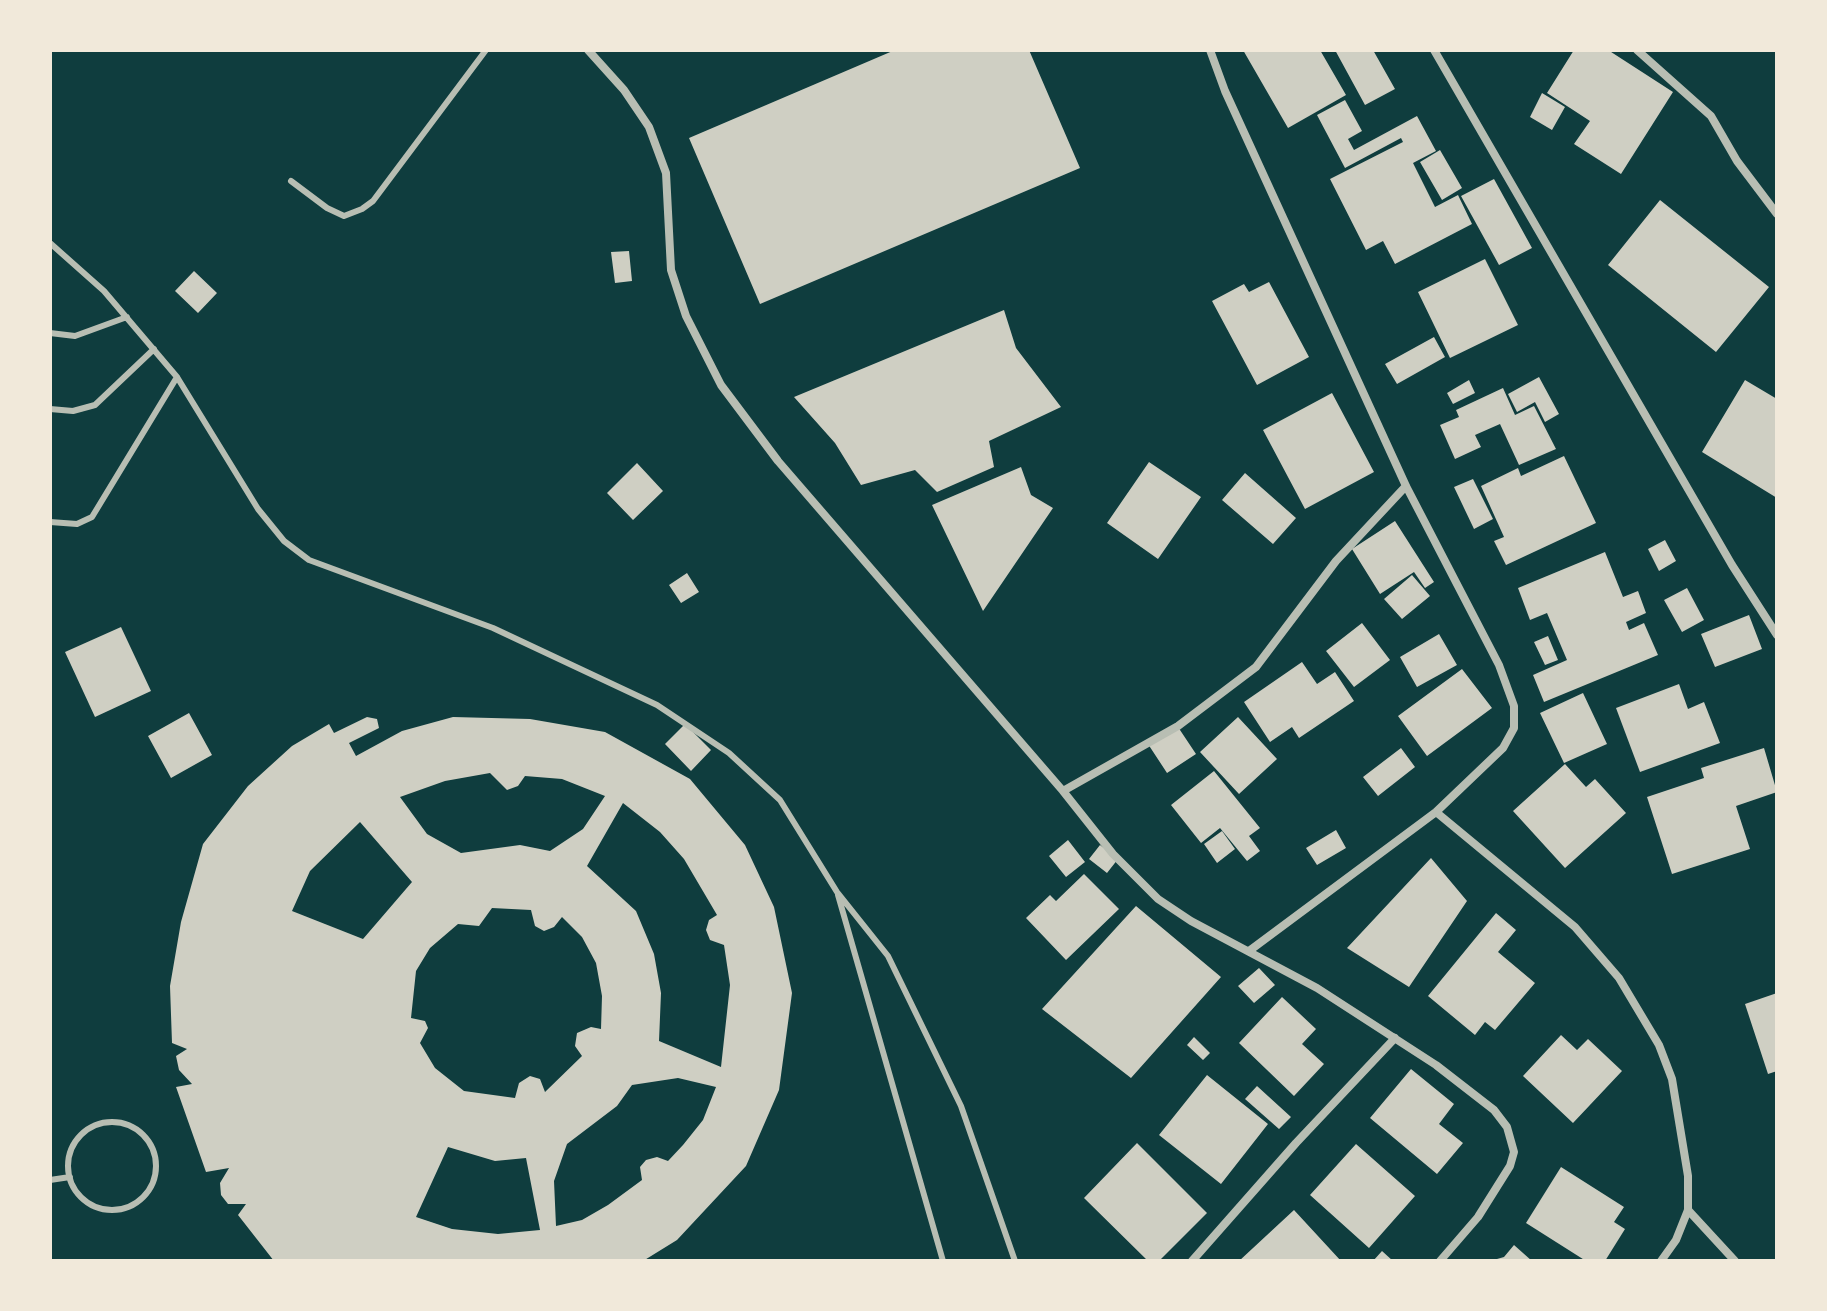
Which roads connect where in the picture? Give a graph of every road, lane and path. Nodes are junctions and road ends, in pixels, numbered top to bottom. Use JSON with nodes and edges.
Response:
{"nodes":[{"id":1,"x":486,"y":50,"type":"edge"},
{"id":2,"x":588,"y":50,"type":"edge"},
{"id":3,"x":1210,"y":50,"type":"edge"},
{"id":4,"x":1434,"y":50,"type":"edge"},
{"id":5,"x":1637,"y":50,"type":"edge"},
{"id":6,"x":291,"y":181,"type":"dead end"},
{"id":7,"x":1777,"y":214,"type":"edge"},
{"id":8,"x":50,"y":243,"type":"edge"},
{"id":9,"x":127,"y":317,"type":"junction"},
{"id":10,"x":50,"y":333,"type":"edge"},
{"id":11,"x":154,"y":349,"type":"junction"},
{"id":12,"x":177,"y":377,"type":"junction"},
{"id":13,"x":50,"y":409,"type":"edge"},
{"id":14,"x":1406,"y":486,"type":"junction"},
{"id":15,"x":50,"y":522,"type":"edge"},
{"id":16,"x":1777,"y":635,"type":"edge"},
{"id":17,"x":1063,"y":791,"type":"junction"},
{"id":18,"x":1436,"y":812,"type":"junction"},
{"id":19,"x":837,"y":892,"type":"junction"},
{"id":20,"x":1249,"y":951,"type":"junction"},
{"id":21,"x":1395,"y":1038,"type":"junction"},
{"id":22,"x":70,"y":1177,"type":"junction"},
{"id":23,"x":50,"y":1180,"type":"edge"},
{"id":24,"x":1688,"y":1210,"type":"junction"},
{"id":25,"x":943,"y":1261,"type":"edge"},
{"id":26,"x":1015,"y":1261,"type":"edge"},
{"id":27,"x":1192,"y":1261,"type":"edge"},
{"id":28,"x":1440,"y":1261,"type":"edge"},
{"id":29,"x":1661,"y":1261,"type":"edge"},
{"id":30,"x":1735,"y":1261,"type":"edge"}],
"edges":[{"from":1,"to":6,"type":"lane"},
{"from":2,"to":17,"type":"street"},
{"from":3,"to":14,"type":"street"},
{"from":4,"to":16,"type":"street"},
{"from":5,"to":7,"type":"street"},
{"from":8,"to":9,"type":"lane"},
{"from":9,"to":10,"type":"lane"},
{"from":9,"to":11,"type":"lane"},
{"from":11,"to":12,"type":"lane"},
{"from":11,"to":13,"type":"lane"},
{"from":12,"to":15,"type":"lane"},
{"from":12,"to":19,"type":"lane"},
{"from":14,"to":17,"type":"street"},
{"from":14,"to":18,"type":"street"},
{"from":17,"to":20,"type":"street"},
{"from":18,"to":20,"type":"street"},
{"from":18,"to":24,"type":"street"},
{"from":19,"to":25,"type":"lane"},
{"from":19,"to":26,"type":"lane"},
{"from":20,"to":21,"type":"street"},
{"from":21,"to":27,"type":"street"},
{"from":21,"to":28,"type":"street"},
{"from":22,"to":22,"type":"lane"},
{"from":22,"to":23,"type":"lane"},
{"from":24,"to":29,"type":"street"},
{"from":24,"to":30,"type":"street"}]}
